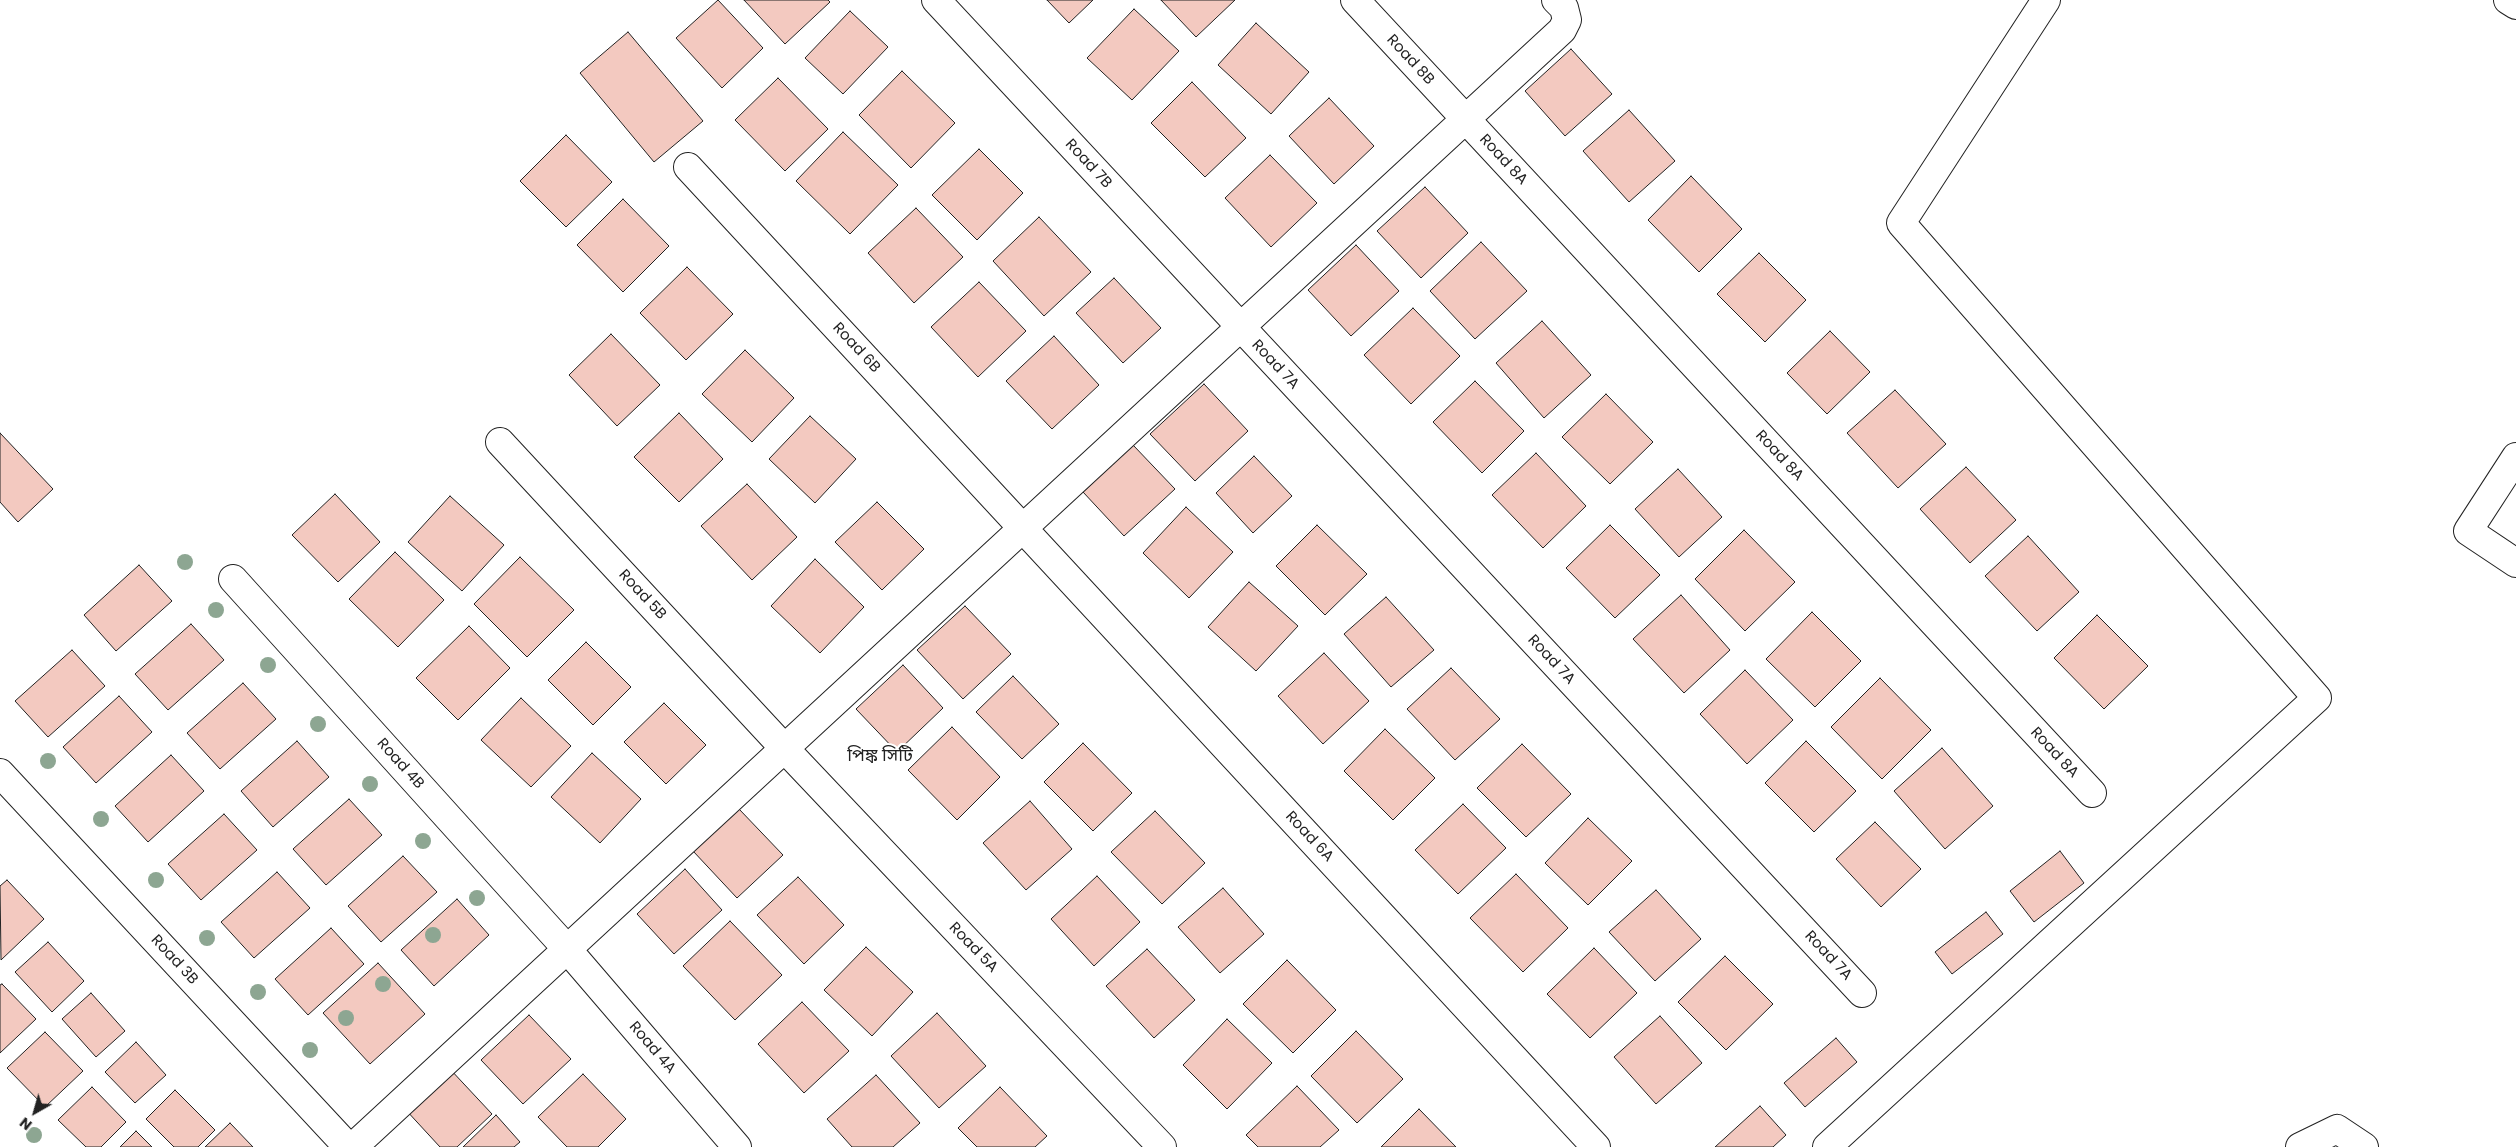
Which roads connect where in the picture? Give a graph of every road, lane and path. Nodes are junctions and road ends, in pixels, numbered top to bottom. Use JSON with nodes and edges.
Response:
{"nodes":[{"id":1,"x":936,"y":0,"type":"edge"},
{"id":2,"x":1355,"y":0,"type":"edge"},
{"id":3,"x":1556,"y":0,"type":"edge"},
{"id":4,"x":2046,"y":0,"type":"edge"},
{"id":5,"x":2508,"y":0,"type":"edge"},
{"id":6,"x":2516,"y":5,"type":"edge"},
{"id":7,"x":1465,"y":119,"type":"junction"},
{"id":8,"x":688,"y":167,"type":"dead end"},
{"id":9,"x":1240,"y":328,"type":"junction"},
{"id":10,"x":500,"y":442,"type":"dead end"},
{"id":11,"x":2516,"y":456,"type":"edge"},
{"id":12,"x":1023,"y":528,"type":"junction"},
{"id":13,"x":2516,"y":563,"type":"edge"},
{"id":14,"x":233,"y":579,"type":"dead end"},
{"id":15,"x":784,"y":749,"type":"junction"},
{"id":16,"x":0,"y":773,"type":"edge"},
{"id":17,"x":2092,"y":793,"type":"dead end"},
{"id":18,"x":567,"y":950,"type":"junction"},
{"id":19,"x":1862,"y":993,"type":"dead end"},
{"id":20,"x":348,"y":1147,"type":"edge"},
{"id":21,"x":353,"y":1147,"type":"edge"},
{"id":22,"x":737,"y":1147,"type":"edge"},
{"id":23,"x":1162,"y":1147,"type":"edge"},
{"id":24,"x":1596,"y":1147,"type":"edge"},
{"id":25,"x":1827,"y":1147,"type":"edge"},
{"id":26,"x":2300,"y":1147,"type":"edge"},
{"id":27,"x":2364,"y":1147,"type":"edge"}],
"edges":[{"from":1,"to":9,"type":"street","name":"Road 7B"},
{"from":2,"to":7,"type":"street","name":"Road 8B"},
{"from":3,"to":7,"type":"street"},
{"from":4,"to":25,"type":"street"},
{"from":5,"to":6,"type":"street"},
{"from":7,"to":9,"type":"street"},
{"from":7,"to":17,"type":"street","name":"Road 8A"},
{"from":8,"to":12,"type":"street","name":"Road 6B"},
{"from":9,"to":12,"type":"street"},
{"from":9,"to":19,"type":"street","name":"Road 7A"},
{"from":10,"to":15,"type":"street","name":"Road 5B"},
{"from":11,"to":13,"type":"street"},
{"from":12,"to":15,"type":"street"},
{"from":12,"to":24,"type":"street","name":"Road 6A"},
{"from":14,"to":18,"type":"street","name":"Road 4B"},
{"from":15,"to":18,"type":"street"},
{"from":15,"to":23,"type":"street","name":"Road 5A"},
{"from":16,"to":20,"type":"street","name":"Road 3B"},
{"from":18,"to":21,"type":"street"},
{"from":18,"to":22,"type":"street","name":"Road 4A"},
{"from":26,"to":27,"type":"street"}]}
